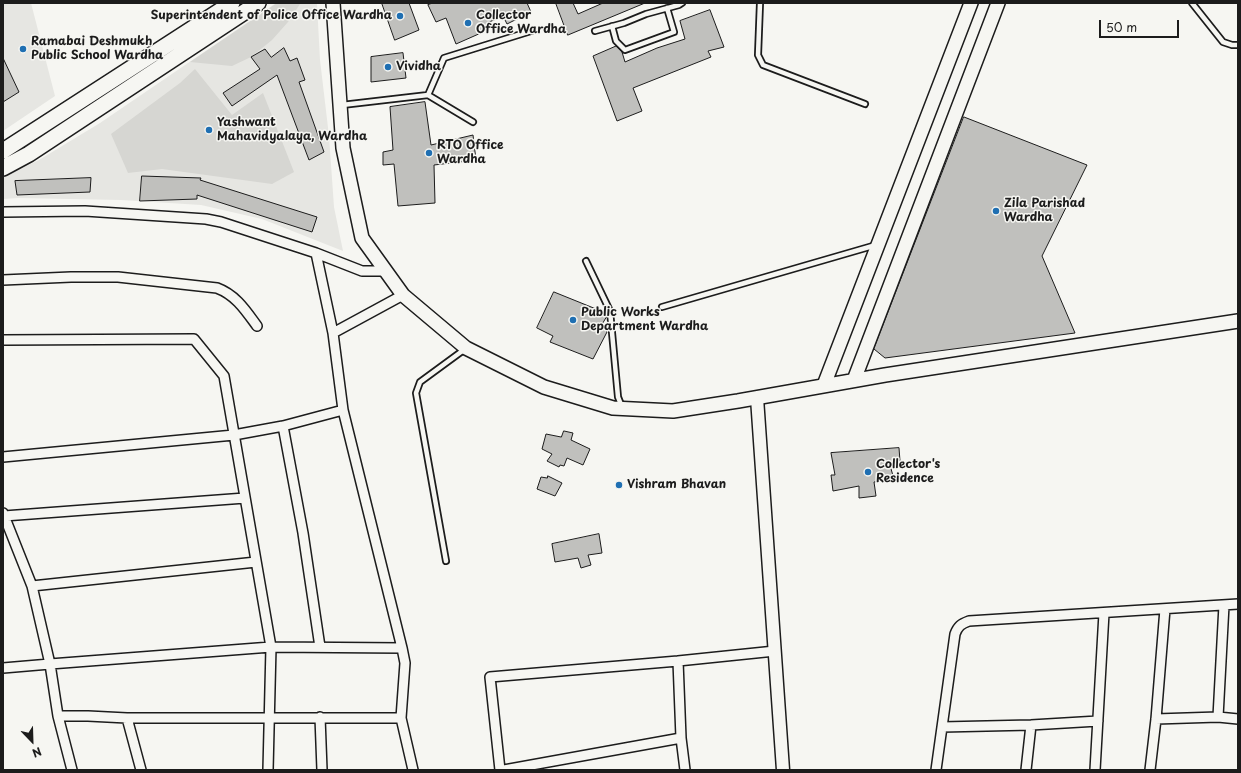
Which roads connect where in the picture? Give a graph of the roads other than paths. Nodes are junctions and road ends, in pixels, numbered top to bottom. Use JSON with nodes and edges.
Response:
{"nodes":[{"id":1,"x":232,"y":3,"type":"edge"},
{"id":2,"x":258,"y":3,"type":"edge"},
{"id":3,"x":333,"y":3,"type":"edge"},
{"id":4,"x":682,"y":3,"type":"edge"},
{"id":5,"x":760,"y":3,"type":"edge"},
{"id":6,"x":971,"y":3,"type":"edge"},
{"id":7,"x":998,"y":3,"type":"edge"},
{"id":8,"x":1192,"y":3,"type":"edge"},
{"id":9,"x":667,"y":8,"type":"junction"},
{"id":10,"x":612,"y":26,"type":"junction"},
{"id":11,"x":531,"y":31,"type":"dead end"},
{"id":12,"x":595,"y":31,"type":"dead end"},
{"id":13,"x":1238,"y":45,"type":"edge"},
{"id":14,"x":428,"y":94,"type":"junction"},
{"id":15,"x":865,"y":104,"type":"dead end"},
{"id":16,"x":340,"y":105,"type":"junction"},
{"id":17,"x":473,"y":122,"type":"dead end"},
{"id":18,"x":3,"y":151,"type":"edge"},
{"id":19,"x":3,"y":168,"type":"edge"},
{"id":20,"x":3,"y":212,"type":"edge"},
{"id":21,"x":878,"y":244,"type":"junction"},
{"id":22,"x":316,"y":252,"type":"junction"},
{"id":23,"x":586,"y":261,"type":"dead end"},
{"id":24,"x":386,"y":271,"type":"junction"},
{"id":25,"x":3,"y":280,"type":"edge"},
{"id":26,"x":403,"y":295,"type":"junction"},
{"id":27,"x":662,"y":307,"type":"dead end"},
{"id":28,"x":1238,"y":321,"type":"edge"},
{"id":29,"x":257,"y":326,"type":"dead end"},
{"id":30,"x":333,"y":333,"type":"junction"},
{"id":31,"x":3,"y":340,"type":"edge"},
{"id":32,"x":466,"y":348,"type":"junction"},
{"id":33,"x":854,"y":380,"type":"junction"},
{"id":34,"x":824,"y":385,"type":"junction"},
{"id":35,"x":757,"y":398,"type":"junction"},
{"id":36,"x":622,"y":408,"type":"junction"},
{"id":37,"x":343,"y":410,"type":"junction"},
{"id":38,"x":283,"y":426,"type":"junction"},
{"id":39,"x":234,"y":435,"type":"junction"},
{"id":40,"x":3,"y":457,"type":"edge"},
{"id":41,"x":245,"y":498,"type":"junction"},
{"id":42,"x":4,"y":514,"type":"edge"},
{"id":43,"x":446,"y":561,"type":"dead end"},
{"id":44,"x":256,"y":562,"type":"junction"},
{"id":45,"x":32,"y":586,"type":"junction"},
{"id":46,"x":1238,"y":604,"type":"edge"},
{"id":47,"x":1224,"y":605,"type":"junction"},
{"id":48,"x":1164,"y":609,"type":"junction"},
{"id":49,"x":1104,"y":613,"type":"junction"},
{"id":50,"x":271,"y":647,"type":"junction"},
{"id":51,"x":320,"y":647,"type":"junction"},
{"id":52,"x":402,"y":648,"type":"junction"},
{"id":53,"x":775,"y":651,"type":"junction"},
{"id":54,"x":678,"y":661,"type":"junction"},
{"id":55,"x":50,"y":664,"type":"junction"},
{"id":56,"x":3,"y":668,"type":"edge"},
{"id":57,"x":58,"y":716,"type":"junction"},
{"id":58,"x":269,"y":717,"type":"junction"},
{"id":59,"x":320,"y":717,"type":"junction"},
{"id":60,"x":127,"y":718,"type":"junction"},
{"id":61,"x":401,"y":718,"type":"junction"},
{"id":62,"x":1218,"y":718,"type":"junction"},
{"id":63,"x":1156,"y":719,"type":"junction"},
{"id":64,"x":1238,"y":719,"type":"edge"},
{"id":65,"x":1098,"y":721,"type":"junction"},
{"id":66,"x":1032,"y":725,"type":"junction"},
{"id":67,"x":942,"y":727,"type":"junction"},
{"id":68,"x":681,"y":738,"type":"junction"},
{"id":69,"x":72,"y":770,"type":"edge"},
{"id":70,"x":142,"y":770,"type":"edge"},
{"id":71,"x":268,"y":770,"type":"edge"},
{"id":72,"x":322,"y":770,"type":"edge"},
{"id":73,"x":413,"y":770,"type":"edge"},
{"id":74,"x":500,"y":770,"type":"edge"},
{"id":75,"x":504,"y":770,"type":"edge"},
{"id":76,"x":684,"y":770,"type":"edge"},
{"id":77,"x":783,"y":770,"type":"edge"},
{"id":78,"x":936,"y":770,"type":"edge"},
{"id":79,"x":1026,"y":770,"type":"edge"},
{"id":80,"x":1095,"y":770,"type":"edge"},
{"id":81,"x":1150,"y":770,"type":"edge"}],
"edges":[{"from":1,"to":18,"type":"main road"},
{"from":2,"to":19,"type":"main road"},
{"from":3,"to":16,"type":"main road"},
{"from":4,"to":9,"type":"lane"},
{"from":5,"to":15,"type":"lane"},
{"from":6,"to":21,"type":"main road"},
{"from":7,"to":33,"type":"main road"},
{"from":8,"to":13,"type":"lane"},
{"from":9,"to":10,"type":"lane"},
{"from":9,"to":10,"type":"lane"},
{"from":10,"to":12,"type":"lane"},
{"from":11,"to":14,"type":"lane"},
{"from":14,"to":16,"type":"lane"},
{"from":14,"to":17,"type":"lane"},
{"from":16,"to":24,"type":"main road"},
{"from":20,"to":22,"type":"street"},
{"from":21,"to":27,"type":"lane"},
{"from":21,"to":34,"type":"main road"},
{"from":22,"to":24,"type":"street"},
{"from":22,"to":30,"type":"street"},
{"from":23,"to":36,"type":"lane"},
{"from":24,"to":26,"type":"main road"},
{"from":25,"to":29,"type":"street"},
{"from":26,"to":30,"type":"street"},
{"from":26,"to":32,"type":"main road"},
{"from":28,"to":33,"type":"main road"},
{"from":30,"to":37,"type":"street"},
{"from":31,"to":39,"type":"street"},
{"from":32,"to":36,"type":"main road"},
{"from":32,"to":43,"type":"lane"},
{"from":33,"to":34,"type":"main road"},
{"from":34,"to":35,"type":"main road"},
{"from":35,"to":36,"type":"main road"},
{"from":35,"to":53,"type":"street"},
{"from":37,"to":38,"type":"street"},
{"from":37,"to":52,"type":"street"},
{"from":38,"to":39,"type":"street"},
{"from":38,"to":51,"type":"street"},
{"from":39,"to":40,"type":"street"},
{"from":39,"to":41,"type":"street"},
{"from":41,"to":42,"type":"street"},
{"from":41,"to":44,"type":"street"},
{"from":42,"to":45,"type":"street"},
{"from":44,"to":45,"type":"street"},
{"from":44,"to":50,"type":"street"},
{"from":45,"to":55,"type":"street"},
{"from":46,"to":47,"type":"street"},
{"from":47,"to":48,"type":"street"},
{"from":47,"to":62,"type":"street"},
{"from":48,"to":49,"type":"street"},
{"from":48,"to":63,"type":"street"},
{"from":49,"to":65,"type":"street"},
{"from":49,"to":67,"type":"street"},
{"from":50,"to":51,"type":"street"},
{"from":50,"to":55,"type":"street"},
{"from":50,"to":58,"type":"street"},
{"from":51,"to":52,"type":"street"},
{"from":52,"to":61,"type":"street"},
{"from":53,"to":54,"type":"street"},
{"from":53,"to":77,"type":"street"},
{"from":54,"to":68,"type":"street"},
{"from":54,"to":74,"type":"street"},
{"from":55,"to":56,"type":"street"},
{"from":55,"to":57,"type":"street"},
{"from":57,"to":60,"type":"street"},
{"from":57,"to":69,"type":"street"},
{"from":58,"to":59,"type":"street"},
{"from":58,"to":60,"type":"street"},
{"from":58,"to":71,"type":"street"},
{"from":59,"to":61,"type":"street"},
{"from":59,"to":72,"type":"street"},
{"from":60,"to":70,"type":"street"},
{"from":61,"to":73,"type":"street"},
{"from":62,"to":63,"type":"street"},
{"from":62,"to":64,"type":"street"},
{"from":63,"to":81,"type":"street"},
{"from":65,"to":66,"type":"street"},
{"from":65,"to":80,"type":"street"},
{"from":66,"to":67,"type":"street"},
{"from":66,"to":79,"type":"street"},
{"from":67,"to":78,"type":"street"},
{"from":68,"to":75,"type":"street"},
{"from":68,"to":76,"type":"street"}]}
